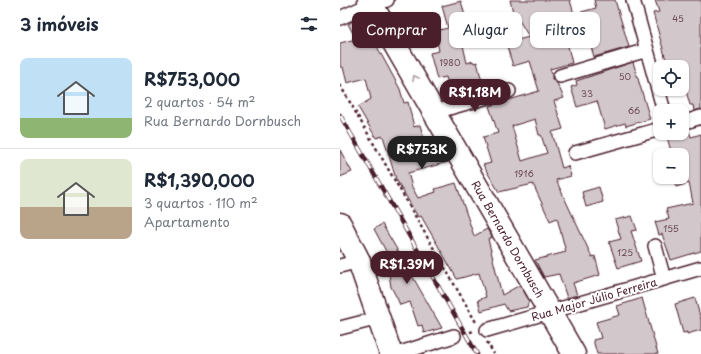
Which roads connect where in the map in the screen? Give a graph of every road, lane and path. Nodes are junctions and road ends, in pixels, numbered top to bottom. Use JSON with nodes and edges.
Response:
{"nodes":[{"id":1,"x":633,"y":0,"type":"edge"},
{"id":2,"x":376,"y":2,"type":"edge"},
{"id":3,"x":340,"y":18,"type":"edge"},
{"id":4,"x":647,"y":50,"type":"junction"},
{"id":5,"x":560,"y":76,"type":"dead end"},
{"id":6,"x":340,"y":85,"type":"edge"},
{"id":7,"x":509,"y":91,"type":"dead end"},
{"id":8,"x":662,"y":104,"type":"edge"},
{"id":9,"x":435,"y":112,"type":"junction"},
{"id":10,"x":701,"y":117,"type":"edge"},
{"id":11,"x":689,"y":121,"type":"edge"},
{"id":12,"x":653,"y":131,"type":"edge"},
{"id":13,"x":575,"y":154,"type":"dead end"},
{"id":14,"x":340,"y":224,"type":"edge"},
{"id":15,"x":654,"y":246,"type":"dead end"},
{"id":16,"x":349,"y":263,"type":"edge"},
{"id":17,"x":701,"y":268,"type":"edge"},
{"id":18,"x":664,"y":279,"type":"junction"},
{"id":19,"x":550,"y":312,"type":"junction"},
{"id":20,"x":379,"y":318,"type":"junction"},
{"id":21,"x":340,"y":328,"type":"edge"},
{"id":22,"x":484,"y":330,"type":"junction"},
{"id":23,"x":454,"y":336,"type":"joint"},
{"id":24,"x":391,"y":354,"type":"edge"},
{"id":25,"x":396,"y":354,"type":"edge"},
{"id":26,"x":494,"y":354,"type":"edge"},
{"id":27,"x":574,"y":354,"type":"edge"}],
"edges":[{"from":1,"to":4,"type":"street"},
{"from":2,"to":3,"type":"street"},
{"from":9,"to":2,"type":"highway","name":"Rua Bernardo Dornbusch","one_way":true},
{"from":4,"to":5,"type":"street"},
{"from":4,"to":8,"type":"street"},
{"from":6,"to":22,"type":"path"},
{"from":7,"to":9,"type":"street"},
{"from":9,"to":19,"type":"highway","name":"Rua Bernardo Dornbusch"},
{"from":10,"to":11,"type":"street"},
{"from":12,"to":13,"type":"street"},
{"from":14,"to":16,"type":"highway"},
{"from":15,"to":18,"type":"street"},
{"from":16,"to":20,"type":"highway"},
{"from":17,"to":18,"type":"street","name":"Rua Major Júlio Ferreira"},
{"from":18,"to":19,"type":"street","name":"Rua Major Júlio Ferreira"},
{"from":19,"to":22,"type":"street","name":"Rua Major Júlio Ferreira"},
{"from":19,"to":27,"type":"highway","name":"Rua Bernardo Dornbusch"},
{"from":20,"to":21,"type":"street"},
{"from":20,"to":24,"type":"highway"},
{"from":22,"to":23,"type":"path"},
{"from":22,"to":26,"type":"path"},
{"from":23,"to":25,"type":"street"}]}
